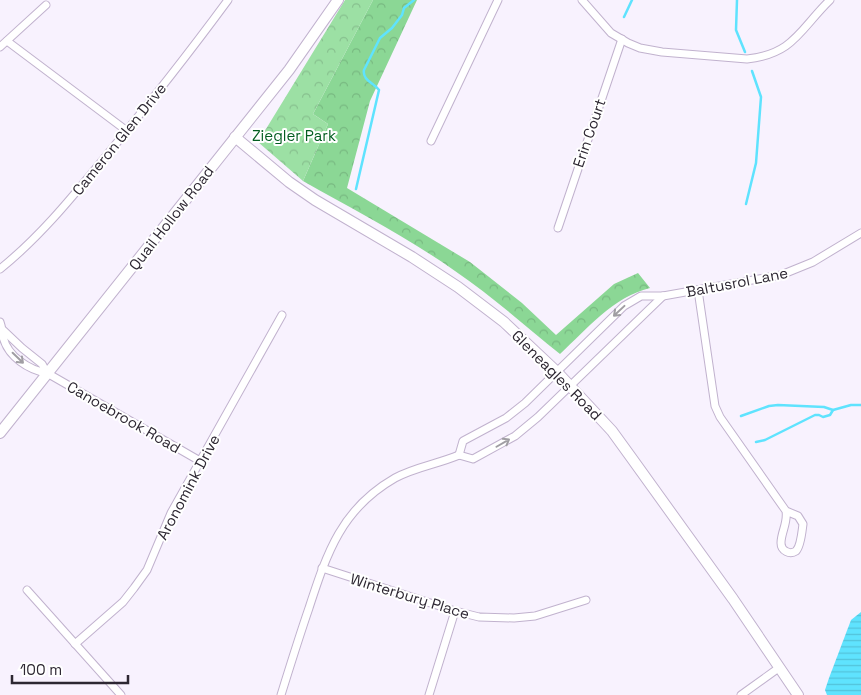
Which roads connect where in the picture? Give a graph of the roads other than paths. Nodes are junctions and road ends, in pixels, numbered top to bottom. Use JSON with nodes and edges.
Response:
{"nodes":[{"id":1,"x":228,"y":0,"type":"edge"},
{"id":2,"x":338,"y":0,"type":"edge"},
{"id":3,"x":498,"y":0,"type":"edge"},
{"id":4,"x":582,"y":0,"type":"edge"},
{"id":5,"x":830,"y":0,"type":"edge"},
{"id":6,"x":46,"y":5,"type":"dead end"},
{"id":7,"x":622,"y":39,"type":"junction"},
{"id":8,"x":6,"y":42,"type":"junction"},
{"id":9,"x":0,"y":48,"type":"edge"},
{"id":10,"x":127,"y":131,"type":"junction"},
{"id":11,"x":235,"y":137,"type":"junction"},
{"id":12,"x":431,"y":141,"type":"dead end"},
{"id":13,"x":558,"y":228,"type":"dead end"},
{"id":14,"x":861,"y":233,"type":"edge"},
{"id":15,"x":0,"y":269,"type":"edge"},
{"id":16,"x":698,"y":290,"type":"junction"},
{"id":17,"x":663,"y":296,"type":"junction"},
{"id":18,"x":282,"y":315,"type":"dead end"},
{"id":19,"x":1,"y":325,"type":"edge"},
{"id":20,"x":557,"y":372,"type":"junction"},
{"id":21,"x":47,"y":373,"type":"junction"},
{"id":22,"x":570,"y":386,"type":"junction"},
{"id":23,"x":0,"y":433,"type":"edge"},
{"id":24,"x":459,"y":455,"type":"junction"},
{"id":25,"x":200,"y":461,"type":"junction"},
{"id":26,"x":786,"y":512,"type":"junction"},
{"id":27,"x":322,"y":568,"type":"junction"},
{"id":28,"x":27,"y":590,"type":"dead end"},
{"id":29,"x":586,"y":600,"type":"dead end"},
{"id":30,"x":455,"y":611,"type":"junction"},
{"id":31,"x":76,"y":644,"type":"junction"},
{"id":32,"x":780,"y":667,"type":"junction"},
{"id":33,"x":121,"y":695,"type":"edge"},
{"id":34,"x":281,"y":695,"type":"edge"},
{"id":35,"x":429,"y":695,"type":"edge"},
{"id":36,"x":741,"y":695,"type":"edge"},
{"id":37,"x":798,"y":695,"type":"edge"}],
"edges":[{"from":1,"to":10,"type":"street","name":"Cameron Glen Drive"},
{"from":2,"to":11,"type":"street","name":"Quail Hollow Road"},
{"from":3,"to":12,"type":"street"},
{"from":4,"to":7,"type":"street"},
{"from":5,"to":7,"type":"street"},
{"from":6,"to":8,"type":"street"},
{"from":7,"to":13,"type":"street","name":"Erin Court"},
{"from":8,"to":9,"type":"street"},
{"from":8,"to":10,"type":"street"},
{"from":10,"to":15,"type":"street","name":"Cameron Glen Drive"},
{"from":11,"to":20,"type":"street","name":"Gleneagles Road"},
{"from":11,"to":21,"type":"street","name":"Quail Hollow Road"},
{"from":14,"to":16,"type":"street","name":"Baltusrol Lane"},
{"from":16,"to":17,"type":"street","name":"Baltusrol Lane"},
{"from":16,"to":26,"type":"street"},
{"from":17,"to":20,"type":"street","name":"Baltusrol Lane","one_way":true},
{"from":17,"to":22,"type":"street"},
{"from":18,"to":25,"type":"street","name":"Aronomink Drive"},
{"from":19,"to":21,"type":"street","name":"Canoebrook Road"},
{"from":19,"to":21,"type":"street","name":"Canoebrook Road","one_way":true},
{"from":20,"to":22,"type":"street","name":"Gleneagles Road"},
{"from":20,"to":24,"type":"street","name":"Baltusrol Lane"},
{"from":21,"to":23,"type":"street","name":"Quail Hollow Road"},
{"from":21,"to":25,"type":"street","name":"Canoebrook Road"},
{"from":24,"to":22,"type":"street","one_way":true},
{"from":22,"to":32,"type":"street","name":"Gleneagles Road"},
{"from":24,"to":27,"type":"street"},
{"from":25,"to":31,"type":"street","name":"Aronomink Drive"},
{"from":26,"to":26,"type":"street"},
{"from":27,"to":30,"type":"street","name":"Winterbury Place"},
{"from":27,"to":34,"type":"street"},
{"from":28,"to":31,"type":"street"},
{"from":29,"to":30,"type":"street","name":"Winterbury Place"},
{"from":30,"to":35,"type":"street"},
{"from":31,"to":33,"type":"street"},
{"from":32,"to":36,"type":"street"},
{"from":32,"to":37,"type":"street","name":"Gleneagles Road"}]}
